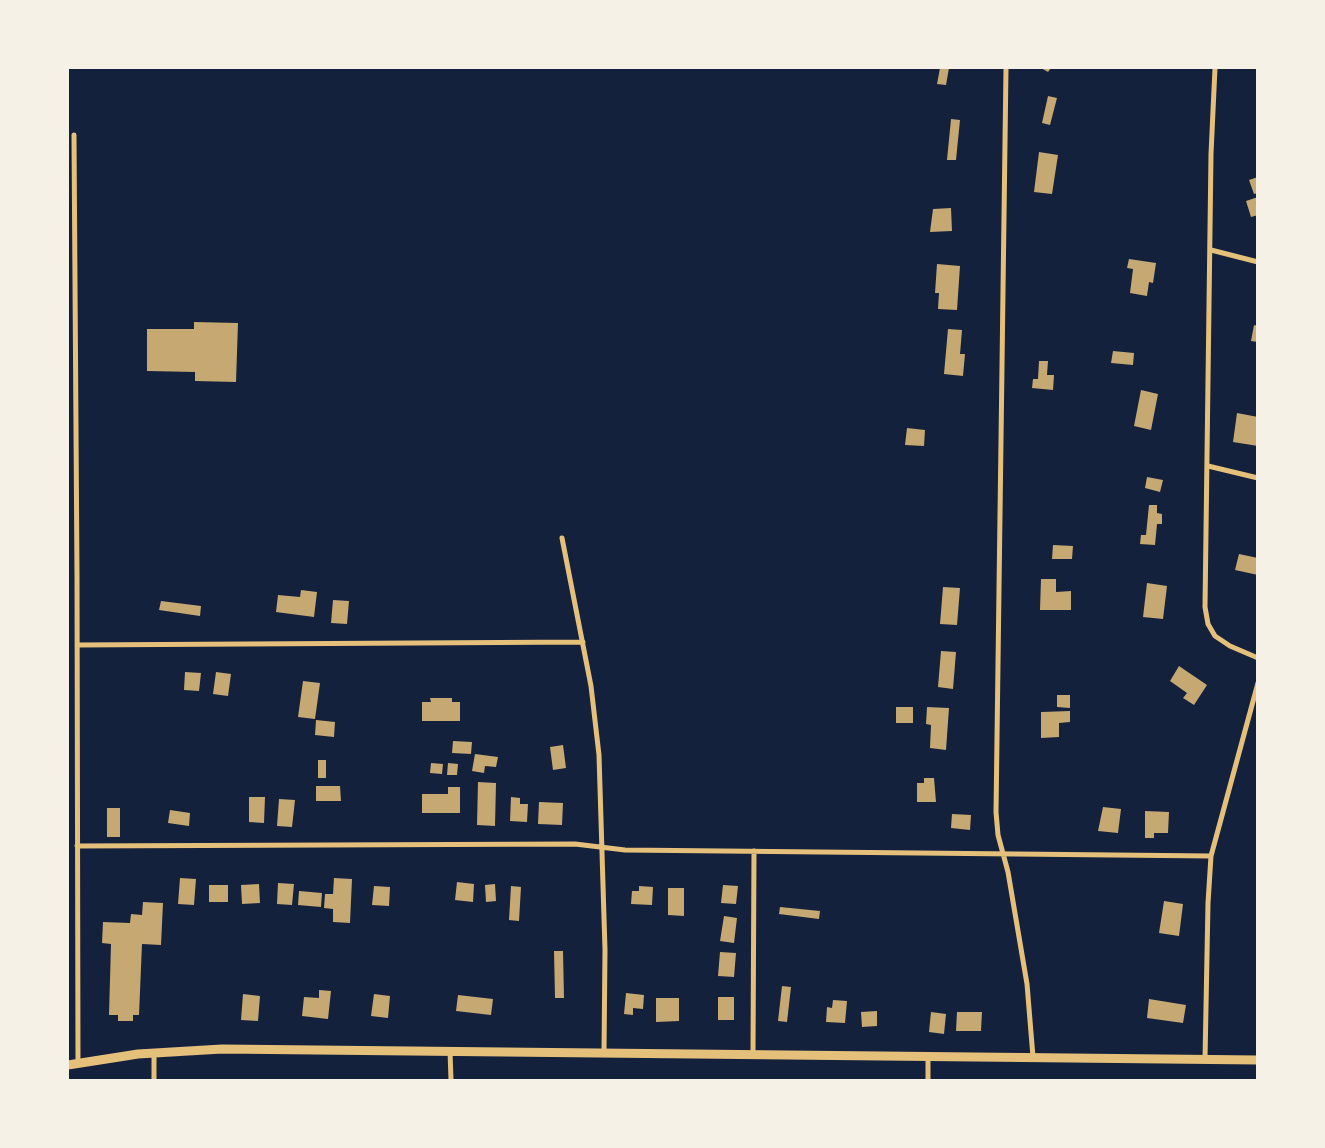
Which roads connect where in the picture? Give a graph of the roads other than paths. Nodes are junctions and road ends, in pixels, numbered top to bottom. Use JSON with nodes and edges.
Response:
{"nodes":[{"id":1,"x":1006,"y":68,"type":"edge"},
{"id":2,"x":1215,"y":68,"type":"edge"},
{"id":3,"x":74,"y":135,"type":"dead end"},
{"id":4,"x":1211,"y":250,"type":"junction"},
{"id":5,"x":1258,"y":262,"type":"edge"},
{"id":6,"x":1208,"y":466,"type":"junction"},
{"id":7,"x":1258,"y":478,"type":"edge"},
{"id":8,"x":562,"y":538,"type":"dead end"},
{"id":9,"x":583,"y":642,"type":"junction"},
{"id":10,"x":77,"y":645,"type":"junction"},
{"id":11,"x":1258,"y":658,"type":"edge"},
{"id":12,"x":1258,"y":683,"type":"edge"},
{"id":13,"x":77,"y":846,"type":"junction"},
{"id":14,"x":602,"y":847,"type":"junction"},
{"id":15,"x":754,"y":851,"type":"junction"},
{"id":16,"x":1003,"y":854,"type":"junction"},
{"id":17,"x":1212,"y":856,"type":"junction"},
{"id":18,"x":450,"y":1051,"type":"junction"},
{"id":19,"x":154,"y":1052,"type":"junction"},
{"id":20,"x":604,"y":1052,"type":"junction"},
{"id":21,"x":753,"y":1054,"type":"junction"},
{"id":22,"x":928,"y":1056,"type":"junction"},
{"id":23,"x":1033,"y":1057,"type":"junction"},
{"id":24,"x":1206,"y":1059,"type":"junction"},
{"id":25,"x":1258,"y":1060,"type":"edge"},
{"id":26,"x":78,"y":1062,"type":"junction"},
{"id":27,"x":68,"y":1065,"type":"edge"},
{"id":28,"x":154,"y":1080,"type":"edge"},
{"id":29,"x":451,"y":1080,"type":"edge"},
{"id":30,"x":928,"y":1080,"type":"edge"}],
"edges":[{"from":1,"to":16,"type":"street"},
{"from":2,"to":4,"type":"street"},
{"from":3,"to":10,"type":"street"},
{"from":4,"to":5,"type":"street"},
{"from":4,"to":6,"type":"street"},
{"from":6,"to":7,"type":"street"},
{"from":6,"to":11,"type":"street"},
{"from":8,"to":9,"type":"street"},
{"from":9,"to":10,"type":"street"},
{"from":9,"to":14,"type":"street"},
{"from":10,"to":13,"type":"street"},
{"from":12,"to":17,"type":"street"},
{"from":13,"to":14,"type":"street"},
{"from":13,"to":26,"type":"street"},
{"from":14,"to":15,"type":"street"},
{"from":14,"to":20,"type":"street"},
{"from":15,"to":16,"type":"street"},
{"from":15,"to":21,"type":"street"},
{"from":16,"to":17,"type":"street"},
{"from":16,"to":23,"type":"street"},
{"from":17,"to":24,"type":"street"},
{"from":18,"to":19,"type":"street"},
{"from":18,"to":20,"type":"street"},
{"from":18,"to":29,"type":"street"},
{"from":19,"to":26,"type":"street"},
{"from":19,"to":28,"type":"street"},
{"from":20,"to":21,"type":"street"},
{"from":21,"to":22,"type":"street"},
{"from":22,"to":23,"type":"street"},
{"from":22,"to":30,"type":"street"},
{"from":23,"to":24,"type":"street"},
{"from":24,"to":25,"type":"street"},
{"from":26,"to":27,"type":"street"}]}
